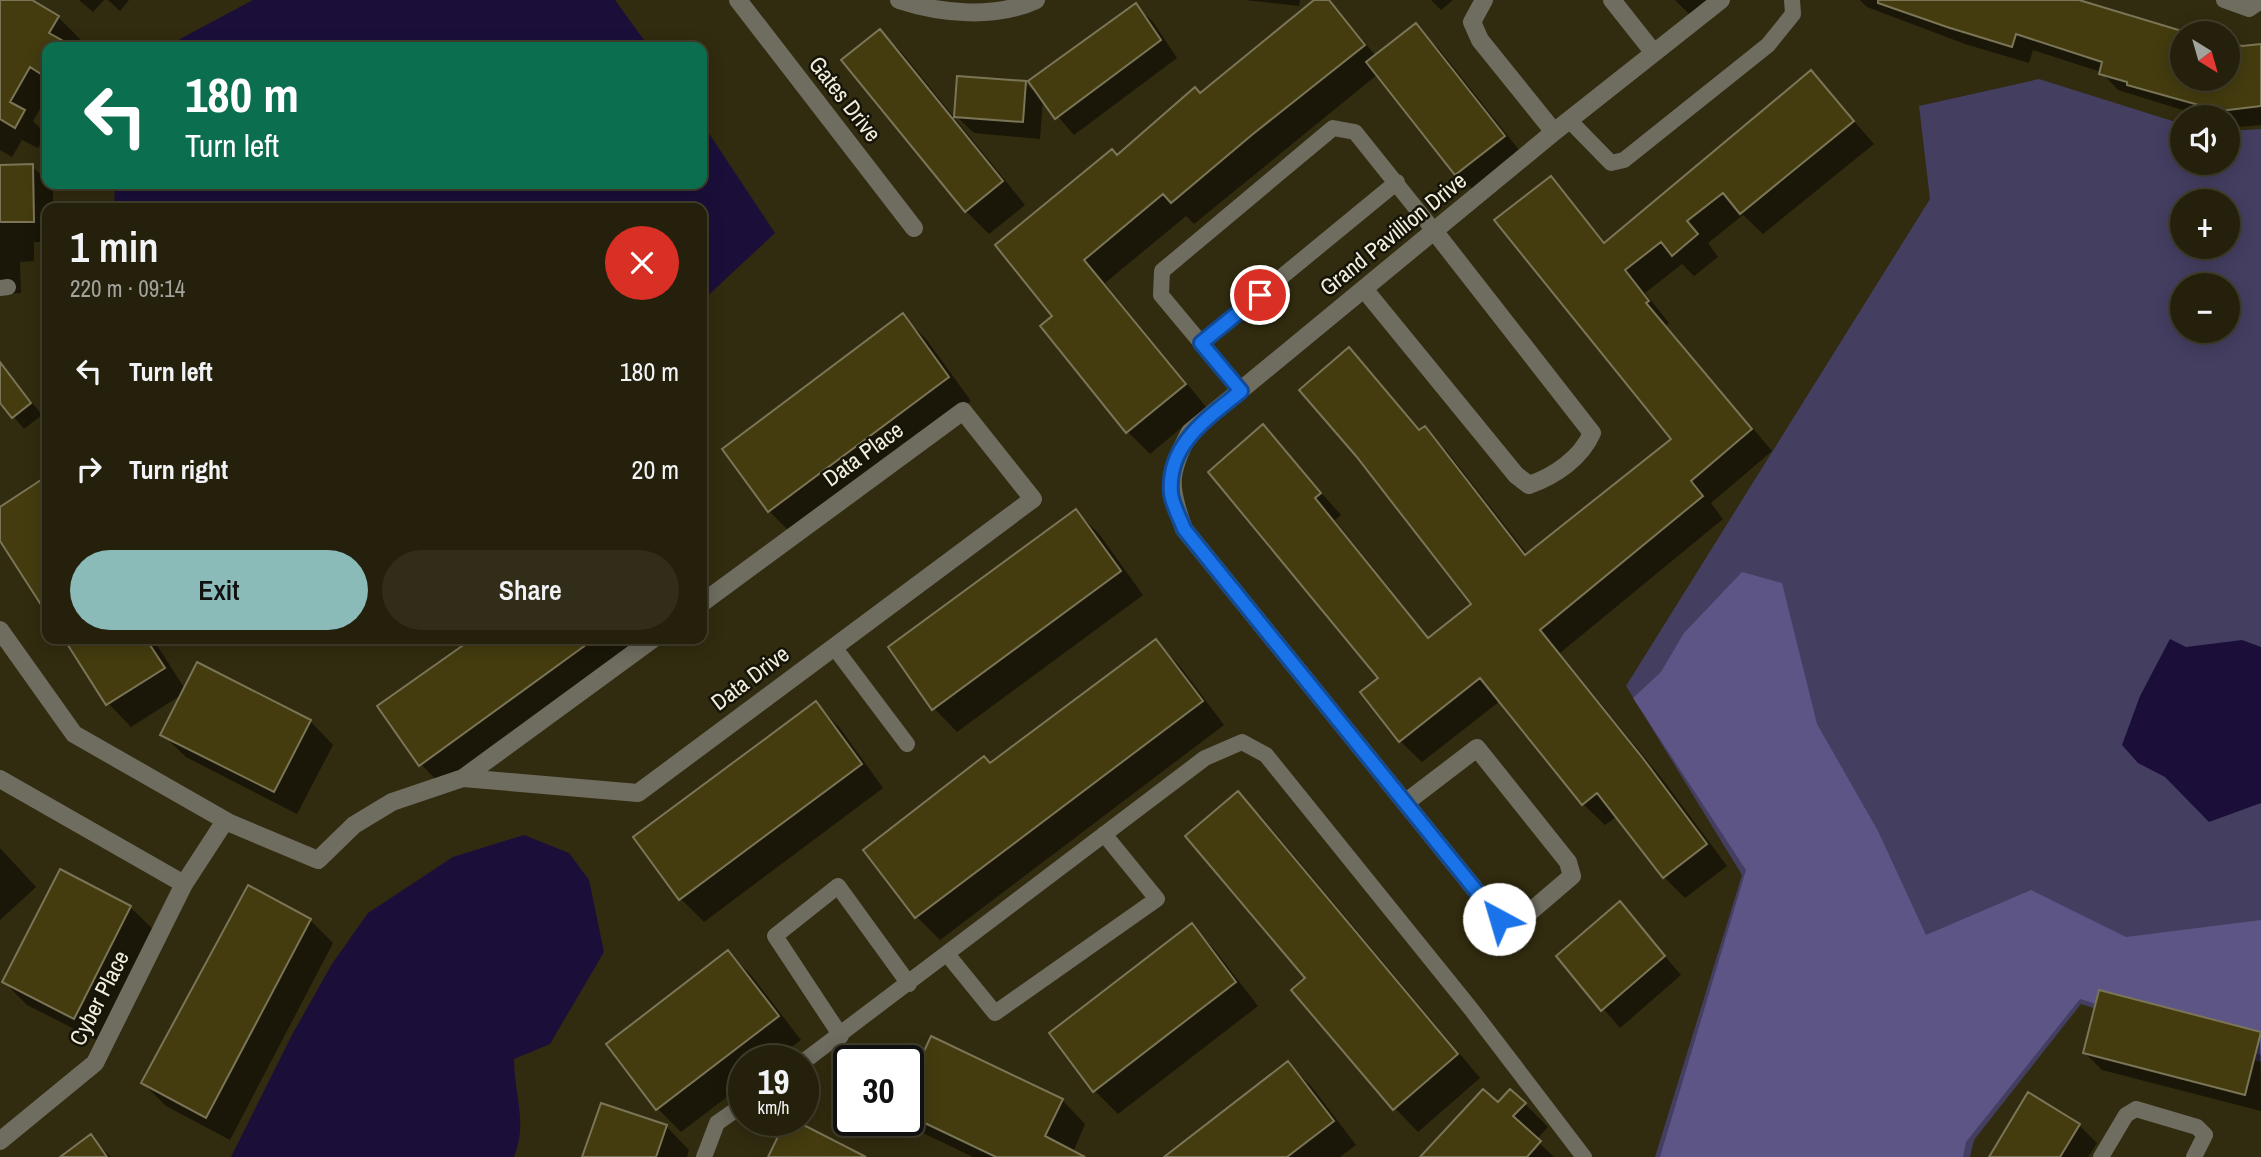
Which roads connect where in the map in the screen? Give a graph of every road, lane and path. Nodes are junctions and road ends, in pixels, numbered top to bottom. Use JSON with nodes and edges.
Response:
{"nodes":[{"id":1,"x":738,"y":0,"type":"edge"},
{"id":2,"x":899,"y":0,"type":"edge"},
{"id":3,"x":1036,"y":0,"type":"edge"},
{"id":4,"x":1484,"y":0,"type":"edge"},
{"id":5,"x":1612,"y":0,"type":"edge"},
{"id":6,"x":1721,"y":0,"type":"edge"},
{"id":7,"x":1792,"y":0,"type":"edge"},
{"id":8,"x":2224,"y":0,"type":"edge"},
{"id":9,"x":2261,"y":1,"type":"edge"},
{"id":10,"x":1654,"y":53,"type":"junction"},
{"id":11,"x":1569,"y":120,"type":"junction"},
{"id":12,"x":1554,"y":132,"type":"junction"},
{"id":13,"x":1397,"y":182,"type":"junction"},
{"id":14,"x":914,"y":228,"type":"dead end"},
{"id":15,"x":1435,"y":232,"type":"junction"},
{"id":16,"x":1364,"y":289,"type":"junction"},
{"id":17,"x":1201,"y":343,"type":"junction"},
{"id":18,"x":1241,"y":391,"type":"junction"},
{"id":19,"x":1033,"y":499,"type":"joint"},
{"id":20,"x":707,"y":599,"type":"edge"},
{"id":21,"x":0,"y":630,"type":"edge"},
{"id":22,"x":646,"y":644,"type":"edge"},
{"id":23,"x":834,"y":647,"type":"junction"},
{"id":24,"x":907,"y":744,"type":"dead end"},
{"id":25,"x":463,"y":778,"type":"junction"},
{"id":26,"x":0,"y":779,"type":"edge"},
{"id":27,"x":1405,"y":803,"type":"junction"},
{"id":28,"x":228,"y":822,"type":"junction"},
{"id":29,"x":1104,"y":835,"type":"junction"},
{"id":30,"x":184,"y":884,"type":"junction"},
{"id":31,"x":947,"y":954,"type":"junction"},
{"id":32,"x":909,"y":984,"type":"junction"},
{"id":33,"x":841,"y":1035,"type":"junction"},
{"id":34,"x":819,"y":1051,"type":"edge"},
{"id":35,"x":728,"y":1115,"type":"edge"},
{"id":36,"x":0,"y":1141,"type":"edge"},
{"id":37,"x":704,"y":1157,"type":"edge"},
{"id":38,"x":1584,"y":1157,"type":"edge"},
{"id":39,"x":2101,"y":1157,"type":"edge"},
{"id":40,"x":2194,"y":1157,"type":"edge"}],
"edges":[{"from":1,"to":14,"type":"street","name":"Gates Drive"},
{"from":2,"to":3,"type":"street"},
{"from":4,"to":12,"type":"street"},
{"from":5,"to":10,"type":"street"},
{"from":6,"to":10,"type":"street","name":"Grand Pavillion Drive"},
{"from":7,"to":11,"type":"lane"},
{"from":8,"to":9,"type":"lane"},
{"from":10,"to":11,"type":"street","name":"Grand Pavillion Drive"},
{"from":11,"to":12,"type":"street","name":"Grand Pavillion Drive"},
{"from":12,"to":15,"type":"street","name":"Grand Pavillion Drive"},
{"from":13,"to":15,"type":"lane"},
{"from":13,"to":17,"type":"lane"},
{"from":13,"to":17,"type":"lane"},
{"from":15,"to":16,"type":"street","name":"Grand Pavillion Drive"},
{"from":15,"to":16,"type":"street"},
{"from":16,"to":18,"type":"street","name":"Grand Pavillion Drive"},
{"from":17,"to":18,"type":"lane"},
{"from":18,"to":27,"type":"street","name":"Grand Pavillion Drive"},
{"from":19,"to":20,"type":"street","name":"Data Place"},
{"from":19,"to":23,"type":"street","name":"Data Drive"},
{"from":21,"to":28,"type":"street"},
{"from":22,"to":25,"type":"street"},
{"from":23,"to":24,"type":"lane"},
{"from":23,"to":25,"type":"street","name":"Data Drive"},
{"from":25,"to":28,"type":"street"},
{"from":26,"to":30,"type":"street"},
{"from":27,"to":27,"type":"street","name":"Grand Pavillion Drive"},
{"from":28,"to":30,"type":"street","name":"Cyber Place"},
{"from":29,"to":31,"type":"lane"},
{"from":29,"to":31,"type":"lane"},
{"from":29,"to":38,"type":"lane"},
{"from":30,"to":36,"type":"street","name":"Cyber Place"},
{"from":31,"to":32,"type":"lane"},
{"from":32,"to":33,"type":"lane"},
{"from":32,"to":33,"type":"lane"},
{"from":33,"to":34,"type":"lane"},
{"from":35,"to":37,"type":"lane"},
{"from":39,"to":40,"type":"lane"}]}
